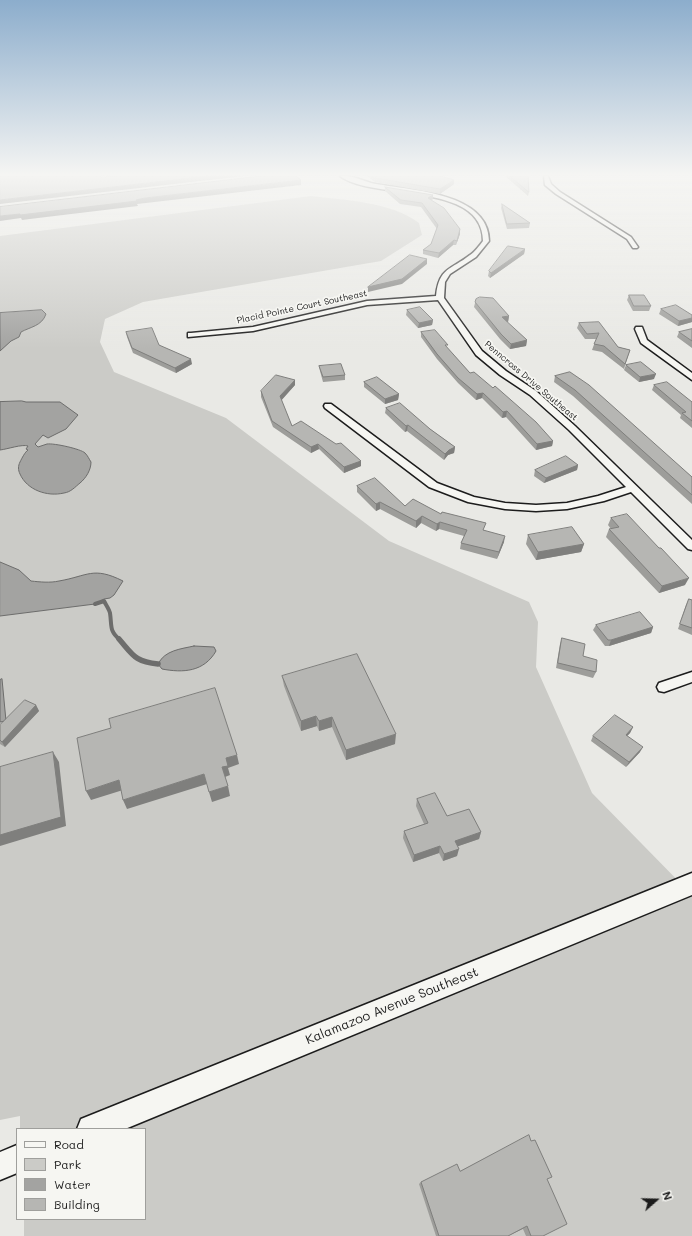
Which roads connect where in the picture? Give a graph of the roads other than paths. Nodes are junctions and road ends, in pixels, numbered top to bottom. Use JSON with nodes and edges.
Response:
{"nodes":[{"id":1,"x":485,"y":234,"type":"edge"},
{"id":2,"x":623,"y":234,"type":"edge"},
{"id":3,"x":634,"y":247,"type":"dead end"},
{"id":4,"x":440,"y":298,"type":"junction"},
{"id":5,"x":639,"y":329,"type":"dead end"},
{"id":6,"x":191,"y":335,"type":"dead end"},
{"id":7,"x":692,"y":378,"type":"edge"},
{"id":8,"x":328,"y":406,"type":"dead end"},
{"id":9,"x":632,"y":488,"type":"junction"},
{"id":10,"x":692,"y":546,"type":"edge"},
{"id":11,"x":692,"y":677,"type":"edge"},
{"id":12,"x":664,"y":687,"type":"dead end"},
{"id":13,"x":692,"y":884,"type":"edge"},
{"id":14,"x":93,"y":1128,"type":"edge"},
{"id":15,"x":16,"y":1159,"type":"edge"},
{"id":16,"x":0,"y":1166,"type":"edge"}],
"edges":[{"from":1,"to":4,"type":"street"},
{"from":2,"to":3,"type":"street"},
{"from":4,"to":6,"type":"street","name":"Placid Pointe Court Southeast"},
{"from":4,"to":9,"type":"street","name":"Penncross Drive Southeast"},
{"from":5,"to":7,"type":"street"},
{"from":8,"to":9,"type":"street"},
{"from":9,"to":10,"type":"street","name":"Penncross Drive Southeast"},
{"from":11,"to":12,"type":"street"},
{"from":13,"to":14,"type":"street","name":"Kalamazoo Avenue Southeast"},
{"from":15,"to":16,"type":"street"}]}
